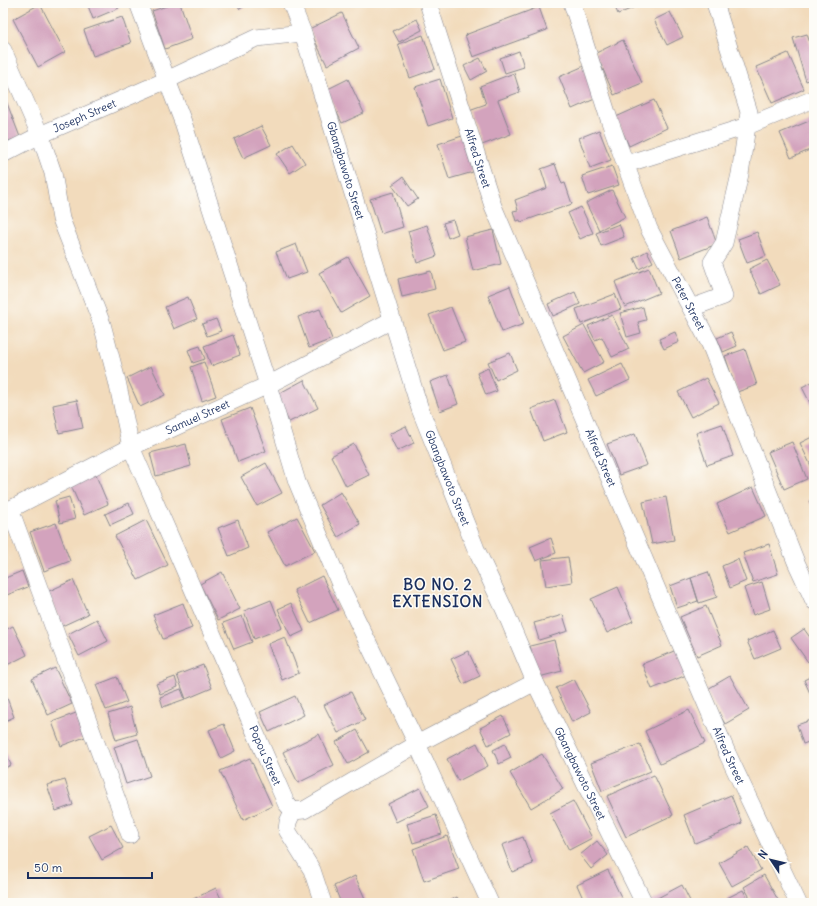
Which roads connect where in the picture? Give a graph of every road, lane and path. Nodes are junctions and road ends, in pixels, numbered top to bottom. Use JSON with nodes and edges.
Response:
{"nodes":[{"id":1,"x":138,"y":3,"type":"edge"},
{"id":2,"x":291,"y":3,"type":"edge"},
{"id":3,"x":428,"y":3,"type":"edge"},
{"id":4,"x":572,"y":3,"type":"edge"},
{"id":5,"x":715,"y":3,"type":"edge"},
{"id":6,"x":303,"y":33,"type":"junction"},
{"id":7,"x":3,"y":50,"type":"edge"},
{"id":8,"x":167,"y":80,"type":"junction"},
{"id":9,"x":814,"y":99,"type":"edge"},
{"id":10,"x":747,"y":126,"type":"junction"},
{"id":11,"x":40,"y":135,"type":"junction"},
{"id":12,"x":3,"y":154,"type":"edge"},
{"id":13,"x":626,"y":164,"type":"junction"},
{"id":14,"x":691,"y":308,"type":"junction"},
{"id":15,"x":392,"y":320,"type":"junction"},
{"id":16,"x":268,"y":385,"type":"junction"},
{"id":17,"x":131,"y":447,"type":"junction"},
{"id":18,"x":6,"y":511,"type":"edge"},
{"id":19,"x":814,"y":601,"type":"edge"},
{"id":20,"x":534,"y":682,"type":"junction"},
{"id":21,"x":417,"y":744,"type":"junction"},
{"id":22,"x":293,"y":811,"type":"junction"},
{"id":23,"x":130,"y":835,"type":"dead end"},
{"id":24,"x":323,"y":903,"type":"edge"},
{"id":25,"x":490,"y":903,"type":"edge"},
{"id":26,"x":644,"y":903,"type":"edge"},
{"id":27,"x":798,"y":903,"type":"edge"}],
"edges":[{"from":1,"to":8,"type":"street"},
{"from":2,"to":6,"type":"street","name":"Gbangbawoto Street"},
{"from":3,"to":27,"type":"street","name":"Alfred Street"},
{"from":4,"to":13,"type":"street","name":"Peter Street"},
{"from":5,"to":10,"type":"street"},
{"from":6,"to":8,"type":"street","name":"Joseph Street"},
{"from":6,"to":15,"type":"street","name":"Gbangbawoto Street"},
{"from":7,"to":11,"type":"street","name":"Popou Street"},
{"from":8,"to":11,"type":"street","name":"Joseph Street"},
{"from":8,"to":16,"type":"street"},
{"from":9,"to":10,"type":"street"},
{"from":10,"to":13,"type":"street"},
{"from":10,"to":14,"type":"street"},
{"from":11,"to":12,"type":"street","name":"Joseph Street"},
{"from":11,"to":17,"type":"street","name":"Popou Street"},
{"from":13,"to":14,"type":"street","name":"Peter Street"},
{"from":14,"to":19,"type":"street","name":"Peter Street"},
{"from":15,"to":16,"type":"street","name":"Samuel Street"},
{"from":15,"to":20,"type":"street","name":"Gbangbawoto Street"},
{"from":16,"to":17,"type":"street","name":"Samuel Street"},
{"from":16,"to":21,"type":"street"},
{"from":17,"to":18,"type":"street","name":"Samuel Street"},
{"from":17,"to":22,"type":"street","name":"Popou Street"},
{"from":18,"to":23,"type":"street"},
{"from":20,"to":21,"type":"street"},
{"from":20,"to":26,"type":"street","name":"Gbangbawoto Street"},
{"from":21,"to":22,"type":"street"},
{"from":21,"to":25,"type":"street"},
{"from":22,"to":24,"type":"street"}]}
